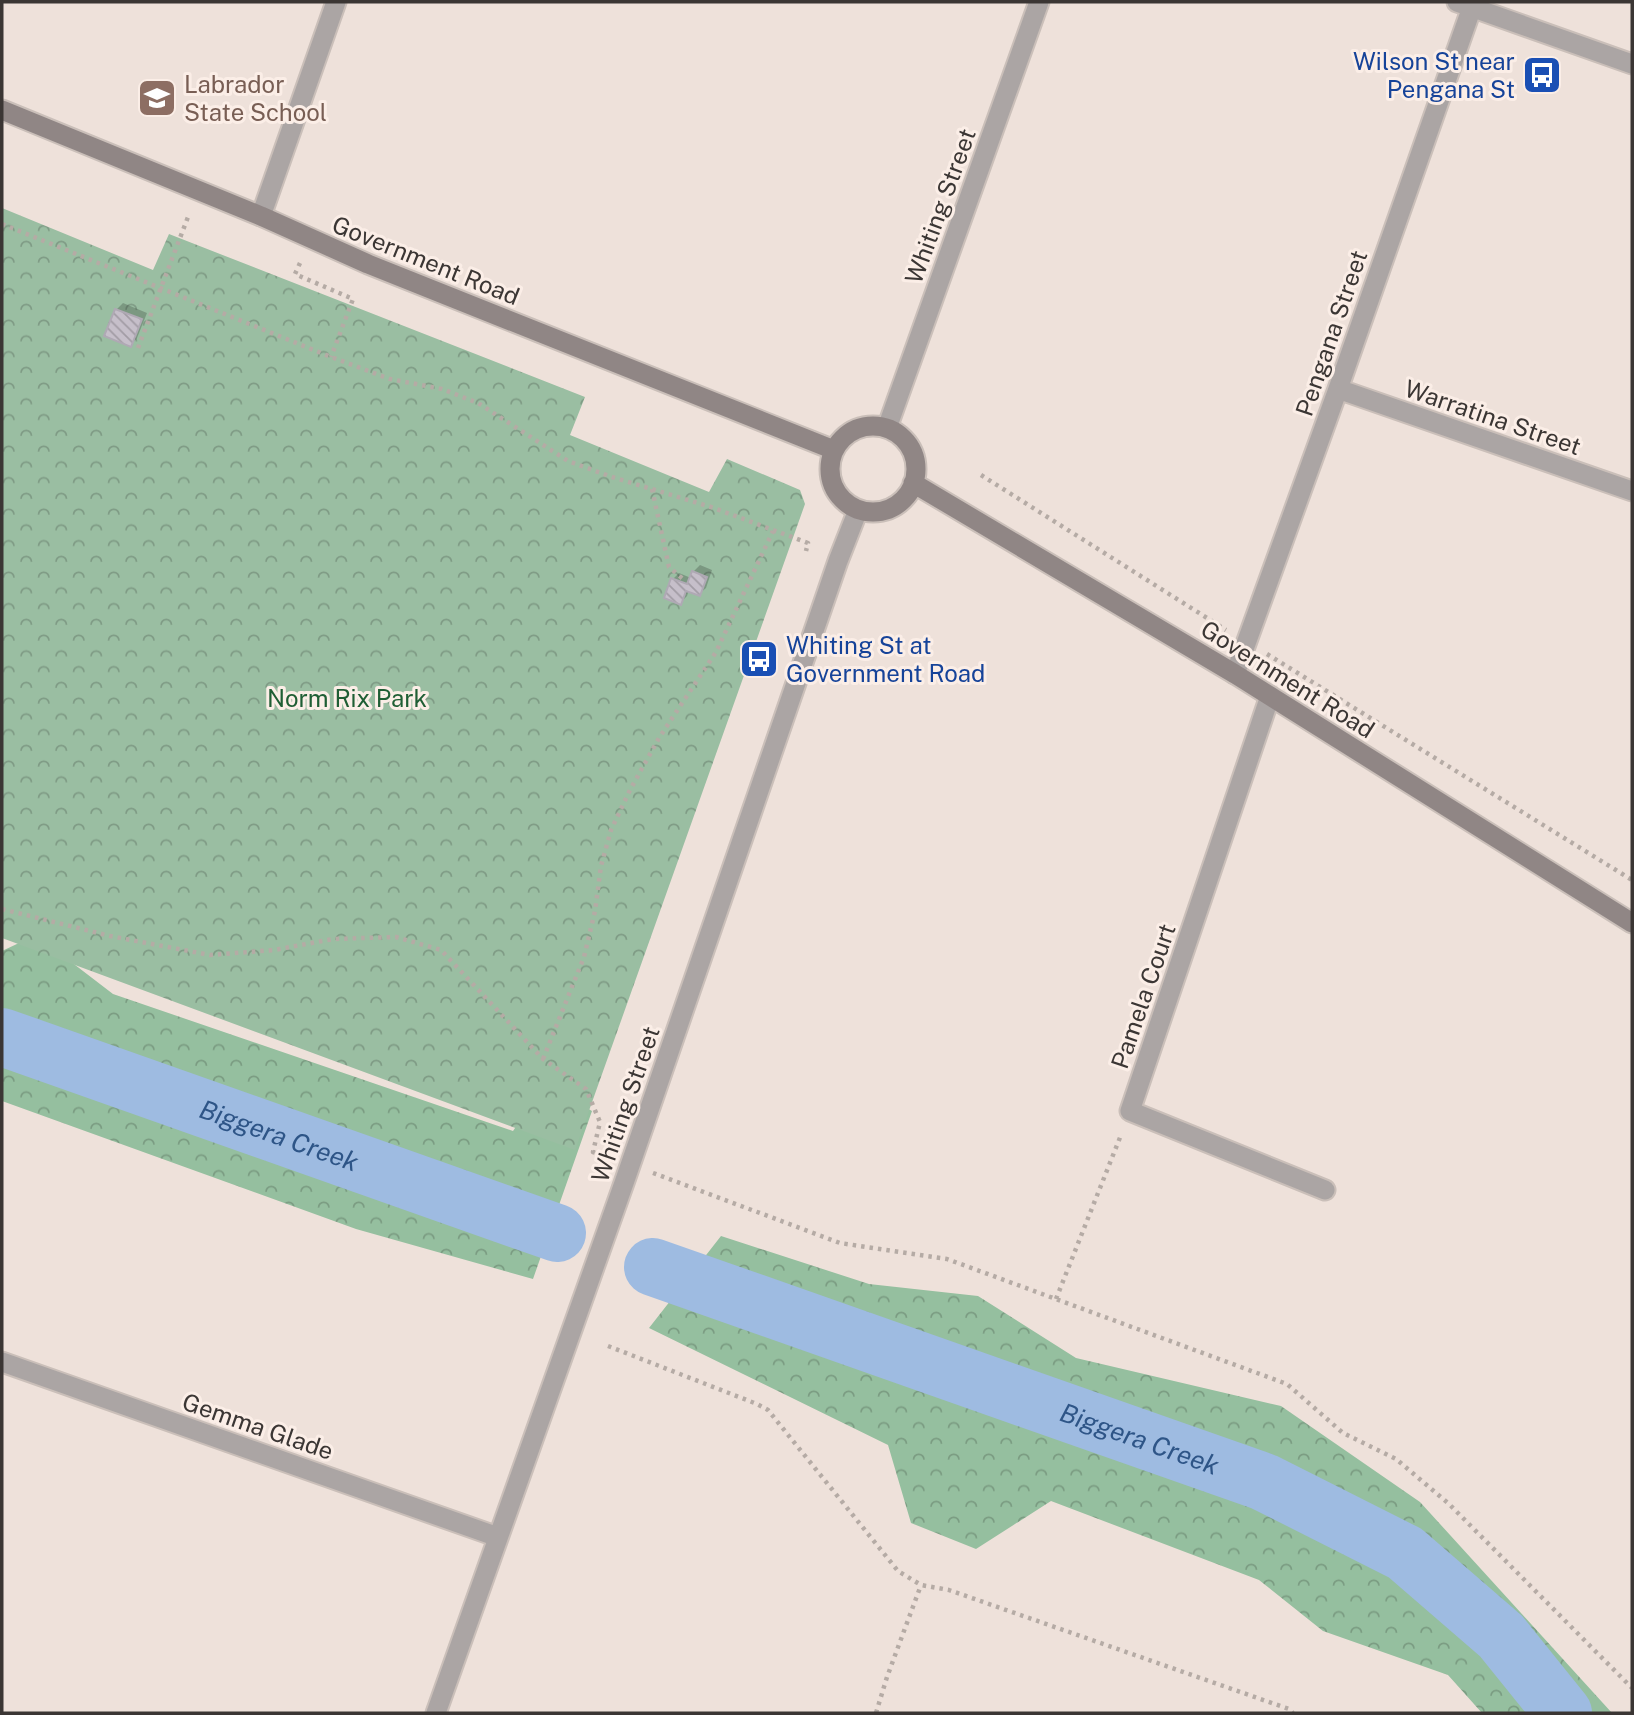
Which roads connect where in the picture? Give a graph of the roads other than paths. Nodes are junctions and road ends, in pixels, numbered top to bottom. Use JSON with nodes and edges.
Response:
{"nodes":[{"id":1,"x":336,"y":2,"type":"edge"},
{"id":2,"x":1039,"y":2,"type":"edge"},
{"id":3,"x":1465,"y":4,"type":"edge"},
{"id":4,"x":1632,"y":64,"type":"edge"},
{"id":5,"x":2,"y":110,"type":"edge"},
{"id":6,"x":261,"y":216,"type":"junction"},
{"id":7,"x":1338,"y":389,"type":"junction"},
{"id":8,"x":887,"y":428,"type":"junction"},
{"id":9,"x":834,"y":450,"type":"junction"},
{"id":10,"x":914,"y":483,"type":"junction"},
{"id":11,"x":1632,"y":491,"type":"edge"},
{"id":12,"x":858,"y":510,"type":"junction"},
{"id":13,"x":1235,"y":674,"type":"junction"},
{"id":14,"x":1270,"y":696,"type":"junction"},
{"id":15,"x":1632,"y":923,"type":"edge"},
{"id":16,"x":1325,"y":1190,"type":"dead end"},
{"id":17,"x":2,"y":1362,"type":"edge"},
{"id":18,"x":498,"y":1537,"type":"junction"},
{"id":19,"x":436,"y":1713,"type":"edge"}],
"edges":[{"from":1,"to":6,"type":"street"},
{"from":2,"to":8,"type":"street","name":"Whiting Street"},
{"from":3,"to":4,"type":"street"},
{"from":3,"to":7,"type":"street","name":"Pengana Street"},
{"from":5,"to":6,"type":"main road","name":"Government Road"},
{"from":6,"to":9,"type":"main road","name":"Government Road"},
{"from":7,"to":11,"type":"street","name":"Warratina Street"},
{"from":7,"to":13,"type":"street","name":"Pengana Street"},
{"from":8,"to":9,"type":"main road"},
{"from":8,"to":10,"type":"main road"},
{"from":9,"to":12,"type":"main road"},
{"from":10,"to":12,"type":"main road"},
{"from":10,"to":13,"type":"main road","name":"Government Road"},
{"from":12,"to":18,"type":"street","name":"Whiting Street"},
{"from":13,"to":14,"type":"main road","name":"Government Road"},
{"from":14,"to":15,"type":"main road","name":"Government Road"},
{"from":14,"to":16,"type":"street","name":"Pamela Court"},
{"from":17,"to":18,"type":"street","name":"Gemma Glade"},
{"from":18,"to":19,"type":"street","name":"Whiting Street"}]}
